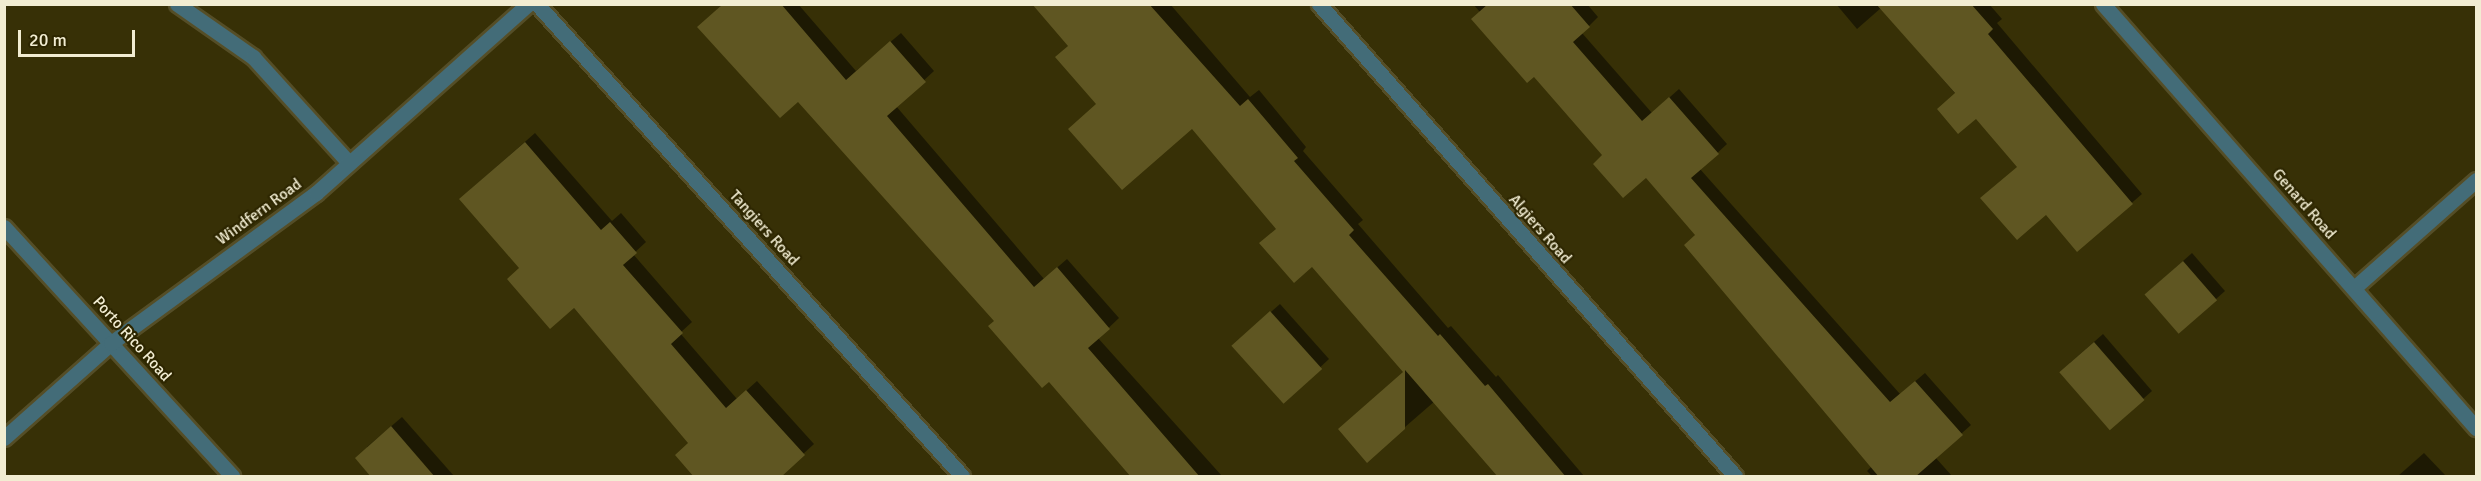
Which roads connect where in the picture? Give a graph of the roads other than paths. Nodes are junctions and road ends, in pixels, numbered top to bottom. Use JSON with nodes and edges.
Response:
{"nodes":[{"id":1,"x":177,"y":4,"type":"edge"},
{"id":2,"x":528,"y":4,"type":"edge"},
{"id":3,"x":537,"y":4,"type":"edge"},
{"id":4,"x":1319,"y":4,"type":"edge"},
{"id":5,"x":2103,"y":4,"type":"edge"},
{"id":6,"x":349,"y":163,"type":"junction"},
{"id":7,"x":2476,"y":180,"type":"edge"},
{"id":8,"x":4,"y":227,"type":"edge"},
{"id":9,"x":2354,"y":288,"type":"junction"},
{"id":10,"x":111,"y":343,"type":"junction"},
{"id":11,"x":2476,"y":428,"type":"edge"},
{"id":12,"x":4,"y":438,"type":"edge"},
{"id":13,"x":232,"y":477,"type":"edge"},
{"id":14,"x":962,"y":477,"type":"edge"},
{"id":15,"x":1735,"y":477,"type":"edge"}],
"edges":[{"from":1,"to":6,"type":"street"},
{"from":2,"to":6,"type":"street","name":"Windfern Road"},
{"from":3,"to":14,"type":"street","name":"Tangiers Road"},
{"from":4,"to":15,"type":"street","name":"Algiers Road"},
{"from":5,"to":9,"type":"street","name":"Genard Road"},
{"from":6,"to":10,"type":"street","name":"Windfern Road"},
{"from":7,"to":9,"type":"street"},
{"from":8,"to":10,"type":"street","name":"Porto Rico Road"},
{"from":9,"to":11,"type":"street","name":"Genard Road"},
{"from":10,"to":12,"type":"street","name":"Windfern Road"},
{"from":10,"to":13,"type":"street","name":"Porto Rico Road"}]}
